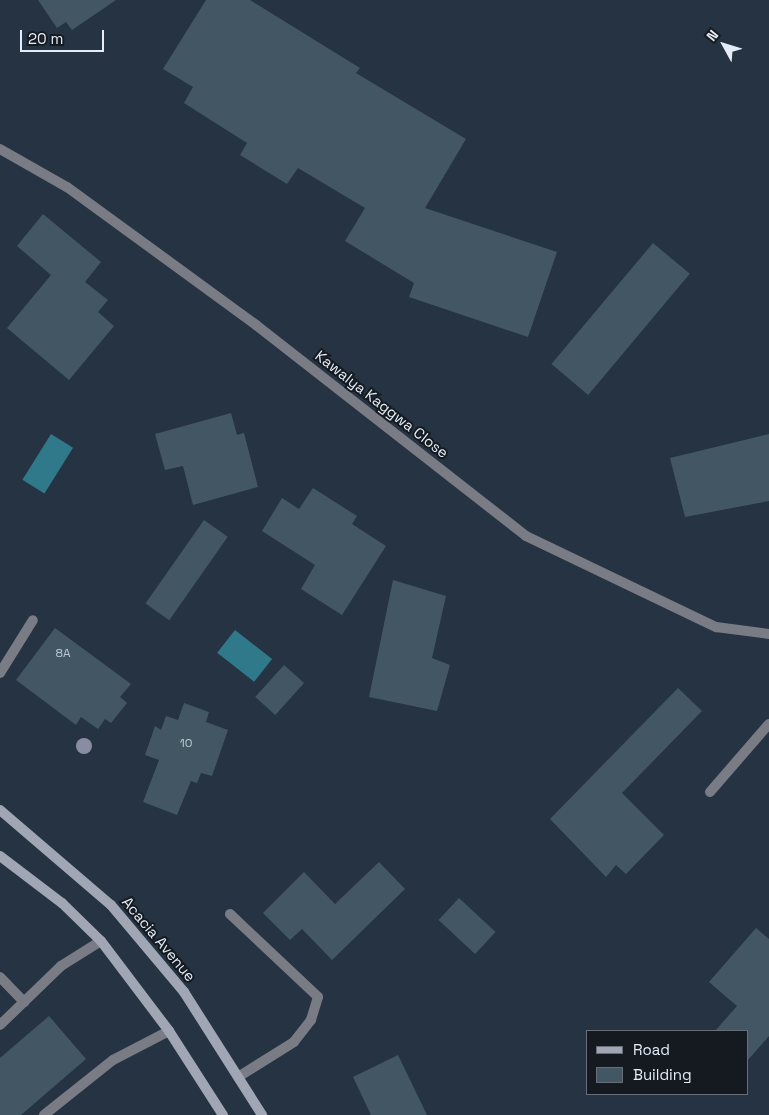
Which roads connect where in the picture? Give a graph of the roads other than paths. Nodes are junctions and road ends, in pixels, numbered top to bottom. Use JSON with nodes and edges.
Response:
{"nodes":[{"id":1,"x":0,"y":149,"type":"edge"},
{"id":2,"x":33,"y":620,"type":"dead end"},
{"id":3,"x":769,"y":634,"type":"edge"},
{"id":4,"x":0,"y":673,"type":"edge"},
{"id":5,"x":769,"y":724,"type":"edge"},
{"id":6,"x":710,"y":792,"type":"dead end"},
{"id":7,"x":0,"y":810,"type":"edge"},
{"id":8,"x":0,"y":856,"type":"edge"},
{"id":9,"x":230,"y":914,"type":"dead end"},
{"id":10,"x":101,"y":941,"type":"junction"},
{"id":11,"x":0,"y":977,"type":"edge"},
{"id":12,"x":24,"y":1002,"type":"junction"},
{"id":13,"x":0,"y":1025,"type":"edge"},
{"id":14,"x":169,"y":1031,"type":"junction"},
{"id":15,"x":238,"y":1077,"type":"junction"},
{"id":16,"x":44,"y":1115,"type":"edge"},
{"id":17,"x":223,"y":1115,"type":"edge"},
{"id":18,"x":262,"y":1115,"type":"edge"}],
"edges":[{"from":1,"to":3,"type":"street","name":"Kawalya Kaggwa Close"},
{"from":2,"to":4,"type":"street"},
{"from":5,"to":6,"type":"street"},
{"from":7,"to":15,"type":"main road","name":"Acacia Avenue"},
{"from":8,"to":10,"type":"main road"},
{"from":9,"to":15,"type":"street"},
{"from":10,"to":12,"type":"street"},
{"from":10,"to":14,"type":"main road"},
{"from":11,"to":12,"type":"street"},
{"from":12,"to":13,"type":"street"},
{"from":14,"to":16,"type":"street"},
{"from":14,"to":17,"type":"main road"},
{"from":15,"to":18,"type":"main road","name":"Acacia Avenue"}]}
